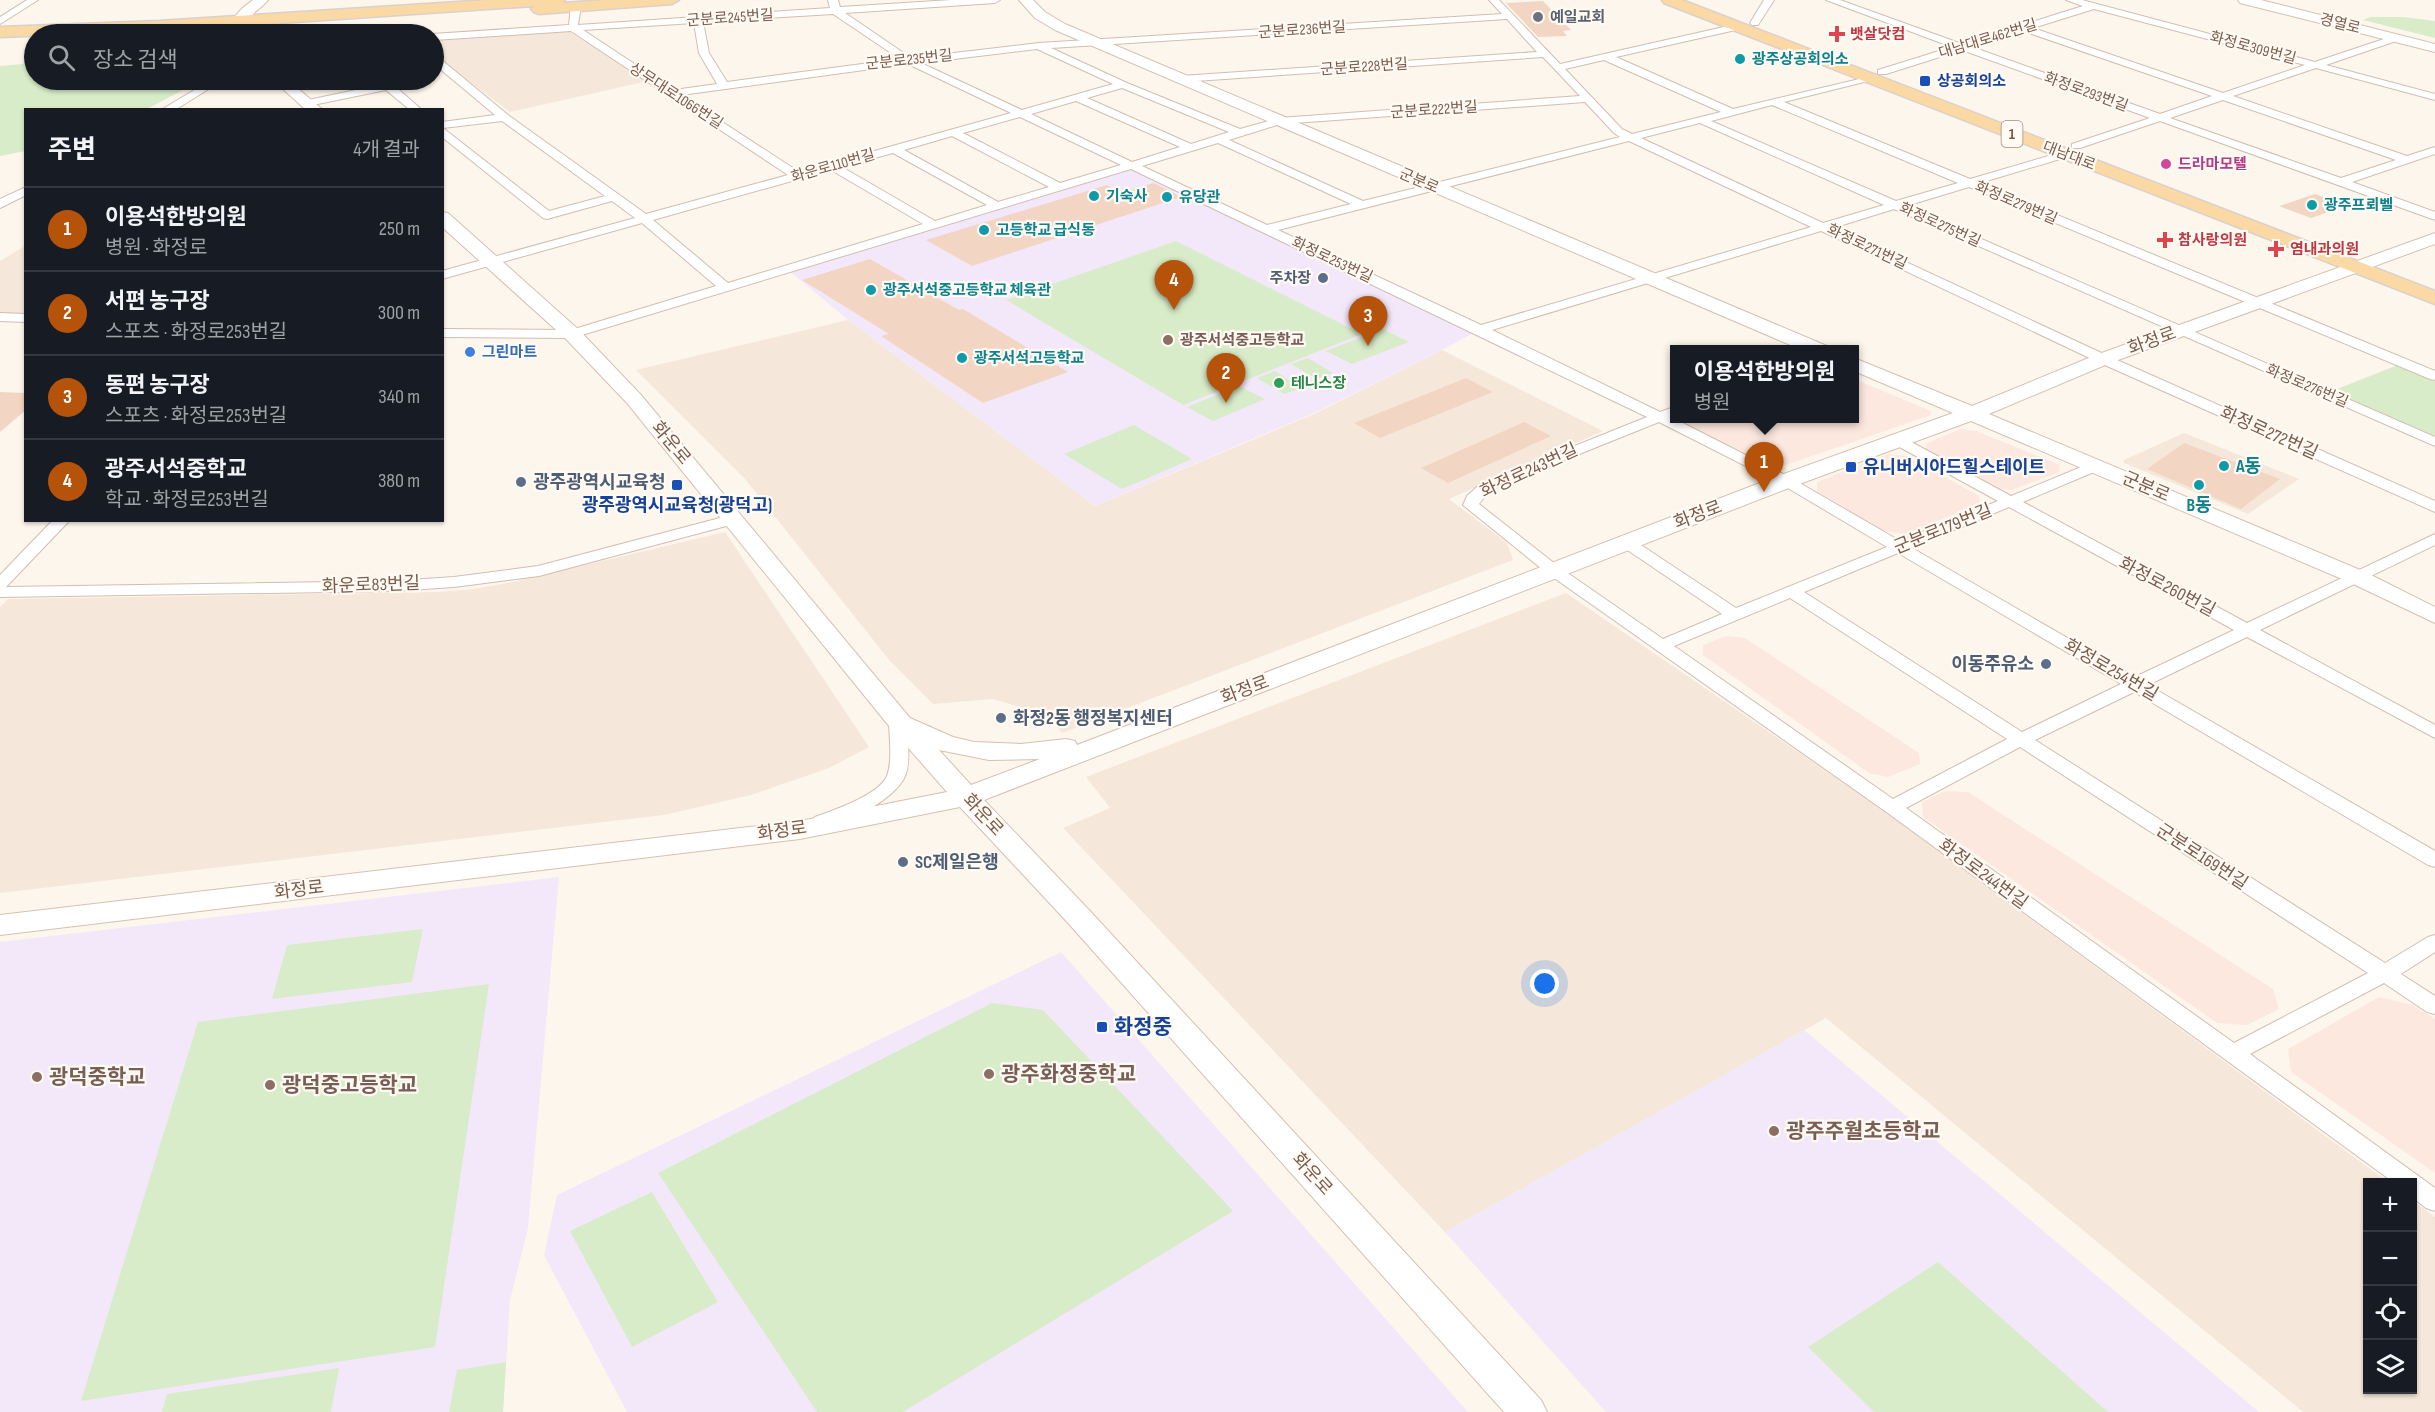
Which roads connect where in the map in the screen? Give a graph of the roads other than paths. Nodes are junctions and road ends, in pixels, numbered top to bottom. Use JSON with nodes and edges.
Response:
{"nodes":[{"id":1,"x":33,"y":0,"type":"edge"},
{"id":2,"x":261,"y":0,"type":"edge"},
{"id":3,"x":558,"y":0,"type":"edge"},
{"id":4,"x":672,"y":0,"type":"edge"},
{"id":5,"x":833,"y":0,"type":"edge"},
{"id":6,"x":995,"y":0,"type":"edge"},
{"id":7,"x":1026,"y":0,"type":"edge"},
{"id":8,"x":1494,"y":0,"type":"edge"},
{"id":9,"x":1669,"y":0,"type":"edge"},
{"id":10,"x":1694,"y":0,"type":"edge"},
{"id":11,"x":1769,"y":0,"type":"edge"},
{"id":12,"x":1831,"y":0,"type":"edge"},
{"id":13,"x":2071,"y":0,"type":"edge"},
{"id":14,"x":2110,"y":0,"type":"edge"},
{"id":15,"x":2245,"y":0,"type":"edge"},
{"id":16,"x":576,"y":6,"type":"junction"},
{"id":17,"x":2094,"y":6,"type":"junction"},
{"id":18,"x":836,"y":11,"type":"junction"},
{"id":19,"x":1509,"y":16,"type":"junction"},
{"id":20,"x":698,"y":20,"type":"junction"},
{"id":21,"x":0,"y":21,"type":"edge"},
{"id":22,"x":1755,"y":23,"type":"junction"},
{"id":23,"x":241,"y":24,"type":"edge"},
{"id":24,"x":285,"y":24,"type":"edge"},
{"id":25,"x":301,"y":24,"type":"edge"},
{"id":26,"x":1737,"y":27,"type":"junction"},
{"id":27,"x":573,"y":28,"type":"junction"},
{"id":28,"x":2024,"y":28,"type":"junction"},
{"id":29,"x":0,"y":32,"type":"edge"},
{"id":30,"x":24,"y":32,"type":"edge"},
{"id":31,"x":444,"y":37,"type":"edge"},
{"id":32,"x":2396,"y":38,"type":"junction"},
{"id":33,"x":24,"y":40,"type":"edge"},
{"id":34,"x":0,"y":41,"type":"edge"},
{"id":35,"x":1095,"y":43,"type":"junction"},
{"id":36,"x":1039,"y":46,"type":"junction"},
{"id":37,"x":1962,"y":47,"type":"junction"},
{"id":38,"x":2435,"y":48,"type":"edge"},
{"id":39,"x":1547,"y":54,"type":"junction"},
{"id":40,"x":1606,"y":57,"type":"junction"},
{"id":41,"x":908,"y":60,"type":"junction"},
{"id":42,"x":2316,"y":65,"type":"junction"},
{"id":43,"x":444,"y":67,"type":"edge"},
{"id":44,"x":1560,"y":67,"type":"junction"},
{"id":45,"x":450,"y":72,"type":"junction"},
{"id":46,"x":444,"y":74,"type":"edge"},
{"id":47,"x":1875,"y":75,"type":"junction"},
{"id":48,"x":1181,"y":79,"type":"junction"},
{"id":49,"x":723,"y":85,"type":"junction"},
{"id":50,"x":1123,"y":85,"type":"junction"},
{"id":51,"x":201,"y":90,"type":"edge"},
{"id":52,"x":292,"y":90,"type":"edge"},
{"id":53,"x":361,"y":90,"type":"edge"},
{"id":54,"x":394,"y":90,"type":"edge"},
{"id":55,"x":673,"y":93,"type":"junction"},
{"id":56,"x":2223,"y":96,"type":"junction"},
{"id":57,"x":2435,"y":97,"type":"edge"},
{"id":58,"x":1077,"y":98,"type":"junction"},
{"id":59,"x":1589,"y":99,"type":"junction"},
{"id":60,"x":1774,"y":102,"type":"junction"},
{"id":61,"x":312,"y":106,"type":"edge"},
{"id":62,"x":169,"y":108,"type":"edge"},
{"id":63,"x":415,"y":108,"type":"edge"},
{"id":64,"x":1731,"y":112,"type":"junction"},
{"id":65,"x":1022,"y":113,"type":"junction"},
{"id":66,"x":504,"y":117,"type":"junction"},
{"id":67,"x":2158,"y":118,"type":"junction"},
{"id":68,"x":1701,"y":120,"type":"junction"},
{"id":69,"x":1279,"y":121,"type":"junction"},
{"id":70,"x":444,"y":125,"type":"edge"},
{"id":71,"x":953,"y":132,"type":"junction"},
{"id":72,"x":444,"y":133,"type":"edge"},
{"id":73,"x":1240,"y":133,"type":"junction"},
{"id":74,"x":1630,"y":138,"type":"junction"},
{"id":75,"x":1219,"y":139,"type":"junction"},
{"id":76,"x":1191,"y":148,"type":"junction"},
{"id":77,"x":894,"y":149,"type":"junction"},
{"id":78,"x":2071,"y":150,"type":"junction"},
{"id":79,"x":2435,"y":150,"type":"edge"},
{"id":80,"x":2408,"y":160,"type":"junction"},
{"id":81,"x":1132,"y":165,"type":"junction"},
{"id":82,"x":832,"y":166,"type":"junction"},
{"id":83,"x":797,"y":176,"type":"junction"},
{"id":84,"x":2342,"y":182,"type":"junction"},
{"id":85,"x":1969,"y":183,"type":"junction"},
{"id":86,"x":1433,"y":187,"type":"junction"},
{"id":87,"x":1058,"y":188,"type":"junction"},
{"id":88,"x":24,"y":191,"type":"edge"},
{"id":89,"x":613,"y":197,"type":"junction"},
{"id":90,"x":0,"y":204,"type":"edge"},
{"id":91,"x":1362,"y":205,"type":"junction"},
{"id":92,"x":1896,"y":205,"type":"junction"},
{"id":93,"x":997,"y":206,"type":"junction"},
{"id":94,"x":2435,"y":216,"type":"edge"},
{"id":95,"x":643,"y":218,"type":"junction"},
{"id":96,"x":444,"y":219,"type":"edge"},
{"id":97,"x":933,"y":225,"type":"junction"},
{"id":98,"x":1824,"y":227,"type":"junction"},
{"id":99,"x":1266,"y":229,"type":"junction"},
{"id":100,"x":2435,"y":238,"type":"edge"},
{"id":101,"x":492,"y":260,"type":"junction"},
{"id":102,"x":2365,"y":264,"type":"junction"},
{"id":103,"x":444,"y":274,"type":"edge"},
{"id":104,"x":1648,"y":278,"type":"junction"},
{"id":105,"x":2435,"y":283,"type":"edge"},
{"id":106,"x":726,"y":288,"type":"junction"},
{"id":107,"x":2435,"y":298,"type":"edge"},
{"id":108,"x":2258,"y":303,"type":"junction"},
{"id":109,"x":0,"y":317,"type":"edge"},
{"id":110,"x":24,"y":318,"type":"edge"},
{"id":111,"x":1479,"y":330,"type":"junction"},
{"id":112,"x":2179,"y":331,"type":"junction"},
{"id":113,"x":444,"y":333,"type":"edge"},
{"id":114,"x":572,"y":334,"type":"junction"},
{"id":115,"x":1808,"y":345,"type":"edge"},
{"id":116,"x":2103,"y":359,"type":"junction"},
{"id":117,"x":1859,"y":366,"type":"edge"},
{"id":118,"x":2435,"y":376,"type":"edge"},
{"id":119,"x":1670,"y":412,"type":"edge"},
{"id":120,"x":1971,"y":414,"type":"junction"},
{"id":121,"x":1656,"y":417,"type":"junction"},
{"id":122,"x":1899,"y":441,"type":"junction"},
{"id":123,"x":2435,"y":441,"type":"edge"},
{"id":124,"x":2096,"y":466,"type":"junction"},
{"id":125,"x":1786,"y":481,"type":"junction"},
{"id":126,"x":2010,"y":501,"type":"junction"},
{"id":127,"x":2435,"y":507,"type":"edge"},
{"id":128,"x":735,"y":519,"type":"junction"},
{"id":129,"x":60,"y":522,"type":"edge"},
{"id":130,"x":2435,"y":539,"type":"edge"},
{"id":131,"x":1626,"y":542,"type":"junction"},
{"id":132,"x":1900,"y":546,"type":"junction"},
{"id":133,"x":1553,"y":570,"type":"junction"},
{"id":134,"x":2357,"y":577,"type":"junction"},
{"id":135,"x":0,"y":584,"type":"edge"},
{"id":136,"x":1790,"y":591,"type":"junction"},
{"id":137,"x":0,"y":592,"type":"edge"},
{"id":138,"x":1735,"y":615,"type":"junction"},
{"id":139,"x":2435,"y":616,"type":"edge"},
{"id":140,"x":2248,"y":630,"type":"junction"},
{"id":141,"x":1662,"y":645,"type":"junction"},
{"id":142,"x":2136,"y":685,"type":"junction"},
{"id":143,"x":898,"y":720,"type":"junction"},
{"id":144,"x":2435,"y":732,"type":"edge"},
{"id":145,"x":1123,"y":737,"type":"junction"},
{"id":146,"x":2020,"y":740,"type":"junction"},
{"id":147,"x":966,"y":797,"type":"junction"},
{"id":148,"x":1892,"y":807,"type":"junction"},
{"id":149,"x":800,"y":830,"type":"junction"},
{"id":150,"x":2435,"y":860,"type":"edge"},
{"id":151,"x":0,"y":926,"type":"edge"},
{"id":152,"x":2435,"y":942,"type":"edge"},
{"id":153,"x":2384,"y":974,"type":"junction"},
{"id":154,"x":2435,"y":1006,"type":"edge"},
{"id":155,"x":2231,"y":1053,"type":"junction"},
{"id":156,"x":2404,"y":1178,"type":"edge"},
{"id":157,"x":2417,"y":1188,"type":"edge"},
{"id":158,"x":2435,"y":1201,"type":"edge"},
{"id":159,"x":1528,"y":1412,"type":"edge"}],
"edges":[{"from":1,"to":21,"type":"street"},
{"from":2,"to":23,"type":"street"},
{"from":3,"to":24,"type":"main road"},
{"from":4,"to":16,"type":"main road"},
{"from":5,"to":18,"type":"street"},
{"from":6,"to":18,"type":"street","name":"군분로245번길"},
{"from":7,"to":35,"type":"street","name":"군분로"},
{"from":8,"to":19,"type":"street","name":"화정로271번길"},
{"from":9,"to":26,"type":"main road","name":"대남대로","number":"1"},
{"from":10,"to":22,"type":"main road","name":"대남대로","number":"1"},
{"from":11,"to":22,"type":"street"},
{"from":12,"to":37,"type":"street","name":"화정로293번길"},
{"from":13,"to":17,"type":"street","name":"화정로309번길"},
{"from":14,"to":17,"type":"street","name":"대남대로462번길"},
{"from":15,"to":32,"type":"street","name":"경열로"},
{"from":16,"to":25,"type":"main road"},
{"from":16,"to":27,"type":"street"},
{"from":17,"to":28,"type":"street","name":"대남대로462번길"},
{"from":17,"to":42,"type":"street","name":"화정로309번길"},
{"from":18,"to":20,"type":"street","name":"군분로245번길"},
{"from":18,"to":41,"type":"street","name":"화정로253번길"},
{"from":19,"to":35,"type":"street","name":"군분로236번길"},
{"from":19,"to":39,"type":"street","name":"화정로271번길"},
{"from":20,"to":27,"type":"street","name":"군분로245번길"},
{"from":20,"to":49,"type":"street"},
{"from":22,"to":47,"type":"main road","name":"대남대로","number":"1"},
{"from":26,"to":40,"type":"street"},
{"from":26,"to":47,"type":"main road","name":"대남대로","number":"1"},
{"from":27,"to":31,"type":"street","name":"군분로245번길"},
{"from":27,"to":55,"type":"street","name":"상무대로1066번길"},
{"from":28,"to":37,"type":"street","name":"대남대로462번길"},
{"from":28,"to":56,"type":"street"},
{"from":29,"to":30,"type":"main road"},
{"from":32,"to":38,"type":"street","name":"경열로"},
{"from":32,"to":42,"type":"street"},
{"from":33,"to":34,"type":"main road"},
{"from":35,"to":36,"type":"street","name":"군분로235번길"},
{"from":35,"to":48,"type":"street","name":"군분로"},
{"from":36,"to":41,"type":"street","name":"군분로235번길"},
{"from":36,"to":50,"type":"street"},
{"from":37,"to":47,"type":"street","name":"대남대로462번길"},
{"from":37,"to":67,"type":"street","name":"화정로293번길"},
{"from":39,"to":44,"type":"street","name":"화정로271번길"},
{"from":39,"to":48,"type":"street","name":"군분로228번길"},
{"from":40,"to":44,"type":"street"},
{"from":40,"to":64,"type":"street"},
{"from":41,"to":49,"type":"street","name":"군분로235번길"},
{"from":41,"to":65,"type":"street","name":"화정로253번길"},
{"from":42,"to":56,"type":"street"},
{"from":42,"to":57,"type":"street","name":"화정로309번길"},
{"from":43,"to":45,"type":"street"},
{"from":44,"to":59,"type":"street","name":"화정로271번길"},
{"from":45,"to":46,"type":"street"},
{"from":45,"to":66,"type":"street"},
{"from":47,"to":60,"type":"street","name":"대남대로462번길"},
{"from":47,"to":78,"type":"main road","name":"대남대로","number":"1"},
{"from":48,"to":69,"type":"street","name":"군분로"},
{"from":49,"to":55,"type":"street","name":"군분로235번길"},
{"from":50,"to":58,"type":"street","name":"화운로110번길"},
{"from":50,"to":73,"type":"street"},
{"from":51,"to":62,"type":"street"},
{"from":52,"to":61,"type":"street"},
{"from":53,"to":61,"type":"street"},
{"from":54,"to":63,"type":"street"},
{"from":55,"to":83,"type":"street","name":"상무대로1066번길"},
{"from":56,"to":67,"type":"street"},
{"from":56,"to":80,"type":"street"},
{"from":58,"to":65,"type":"street","name":"화운로110번길"},
{"from":58,"to":76,"type":"street"},
{"from":59,"to":69,"type":"street","name":"군분로222번길"},
{"from":59,"to":74,"type":"street","name":"화정로271번길"},
{"from":60,"to":64,"type":"street","name":"대남대로462번길"},
{"from":60,"to":85,"type":"street","name":"화정로279번길"},
{"from":64,"to":68,"type":"street","name":"대남대로462번길"},
{"from":65,"to":71,"type":"street","name":"화운로110번길"},
{"from":65,"to":81,"type":"street","name":"화정로253번길"},
{"from":66,"to":70,"type":"street"},
{"from":66,"to":89,"type":"street"},
{"from":67,"to":78,"type":"street"},
{"from":67,"to":84,"type":"street","name":"화정로293번길"},
{"from":68,"to":74,"type":"street","name":"대남대로462번길"},
{"from":68,"to":92,"type":"street","name":"화정로275번길"},
{"from":69,"to":73,"type":"street","name":"군분로222번길"},
{"from":69,"to":86,"type":"street","name":"군분로"},
{"from":71,"to":77,"type":"street","name":"화운로110번길"},
{"from":71,"to":87,"type":"street"},
{"from":72,"to":89,"type":"street"},
{"from":73,"to":75,"type":"street","name":"군분로222번길"},
{"from":74,"to":86,"type":"street","name":"대남대로462번길"},
{"from":74,"to":98,"type":"street","name":"화정로271번길"},
{"from":75,"to":76,"type":"street","name":"군분로222번길"},
{"from":75,"to":91,"type":"street"},
{"from":76,"to":81,"type":"street","name":"군분로222번길"},
{"from":77,"to":82,"type":"street","name":"화운로110번길"},
{"from":77,"to":93,"type":"street"},
{"from":78,"to":85,"type":"street"},
{"from":78,"to":102,"type":"main road","name":"대남대로","number":"1"},
{"from":79,"to":80,"type":"street"},
{"from":80,"to":84,"type":"street"},
{"from":81,"to":87,"type":"street","name":"군분로222번길"},
{"from":81,"to":99,"type":"street","name":"화정로253번길"},
{"from":82,"to":83,"type":"street","name":"화운로110번길"},
{"from":82,"to":97,"type":"street"},
{"from":83,"to":95,"type":"street","name":"화운로110번길"},
{"from":84,"to":94,"type":"street","name":"화정로293번길"},
{"from":85,"to":92,"type":"street"},
{"from":85,"to":108,"type":"street","name":"화정로279번길"},
{"from":86,"to":91,"type":"street","name":"대남대로462번길"},
{"from":86,"to":104,"type":"street","name":"군분로"},
{"from":87,"to":93,"type":"street","name":"군분로222번길"},
{"from":88,"to":90,"type":"street"},
{"from":89,"to":95,"type":"street"},
{"from":91,"to":99,"type":"street","name":"대남대로462번길"},
{"from":92,"to":98,"type":"street"},
{"from":92,"to":112,"type":"street","name":"화정로275번길"},
{"from":93,"to":97,"type":"street","name":"군분로222번길"},
{"from":95,"to":101,"type":"street","name":"화운로110번길"},
{"from":95,"to":106,"type":"street"},
{"from":96,"to":101,"type":"street","name":"화운로"},
{"from":97,"to":106,"type":"street","name":"군분로222번길"},
{"from":98,"to":104,"type":"street"},
{"from":98,"to":116,"type":"street","name":"화정로271번길"},
{"from":99,"to":111,"type":"street","name":"화정로253번길"},
{"from":100,"to":102,"type":"street","name":"화정로"},
{"from":101,"to":103,"type":"street","name":"화운로110번길"},
{"from":101,"to":114,"type":"street","name":"화운로"},
{"from":102,"to":105,"type":"main road","name":"대남대로","number":"1"},
{"from":102,"to":107,"type":"main road","name":"대남대로","number":"1"},
{"from":102,"to":108,"type":"street","name":"화정로"},
{"from":104,"to":111,"type":"street"},
{"from":104,"to":115,"type":"street","name":"군분로"},
{"from":106,"to":114,"type":"street","name":"군분로222번길"},
{"from":108,"to":112,"type":"street","name":"화정로"},
{"from":108,"to":118,"type":"street","name":"화정로279번길"},
{"from":109,"to":110,"type":"street"},
{"from":111,"to":121,"type":"street","name":"화정로253번길"},
{"from":112,"to":116,"type":"street","name":"화정로"},
{"from":112,"to":123,"type":"street","name":"화정로276번길"},
{"from":113,"to":114,"type":"street","name":"군분로222번길"},
{"from":114,"to":128,"type":"street","name":"화운로"},
{"from":116,"to":120,"type":"street","name":"화정로"},
{"from":116,"to":127,"type":"street","name":"화정로272번길"},
{"from":117,"to":120,"type":"street","name":"군분로"},
{"from":119,"to":121,"type":"street"},
{"from":120,"to":122,"type":"street","name":"화정로"},
{"from":120,"to":124,"type":"street","name":"군분로"},
{"from":121,"to":125,"type":"street","name":"화정로253번길"},
{"from":121,"to":133,"type":"street","name":"화정로243번길"},
{"from":122,"to":125,"type":"street","name":"화정로"},
{"from":122,"to":126,"type":"street","name":"화정로260번길"},
{"from":124,"to":126,"type":"street","name":"군분로179번길"},
{"from":124,"to":134,"type":"street","name":"군분로"},
{"from":125,"to":131,"type":"street","name":"화정로"},
{"from":125,"to":132,"type":"street","name":"화정로254번길"},
{"from":126,"to":132,"type":"street","name":"군분로179번길"},
{"from":126,"to":140,"type":"street","name":"화정로260번길"},
{"from":128,"to":137,"type":"street","name":"화운로83번길"},
{"from":128,"to":143,"type":"street","name":"화운로"},
{"from":129,"to":135,"type":"street"},
{"from":130,"to":134,"type":"street"},
{"from":131,"to":133,"type":"street","name":"화정로"},
{"from":131,"to":138,"type":"street"},
{"from":132,"to":136,"type":"street","name":"군분로179번길"},
{"from":132,"to":142,"type":"street","name":"화정로254번길"},
{"from":133,"to":141,"type":"street","name":"화정로244번길"},
{"from":133,"to":145,"type":"street","name":"화정로"},
{"from":134,"to":139,"type":"street","name":"군분로"},
{"from":134,"to":140,"type":"street"},
{"from":136,"to":138,"type":"street","name":"군분로179번길"},
{"from":136,"to":146,"type":"street"},
{"from":138,"to":141,"type":"street","name":"군분로179번길"},
{"from":140,"to":142,"type":"street"},
{"from":140,"to":144,"type":"street","name":"화정로260번길"},
{"from":141,"to":148,"type":"street","name":"화정로244번길"},
{"from":142,"to":146,"type":"street"},
{"from":142,"to":150,"type":"street","name":"화정로254번길"},
{"from":143,"to":145,"type":"street"},
{"from":143,"to":147,"type":"street","name":"화운로"},
{"from":143,"to":149,"type":"street"},
{"from":145,"to":147,"type":"street","name":"화정로"},
{"from":146,"to":148,"type":"street"},
{"from":146,"to":153,"type":"street","name":"군분로169번길"},
{"from":147,"to":149,"type":"street","name":"화정로"},
{"from":147,"to":159,"type":"street","name":"화운로"},
{"from":148,"to":155,"type":"street","name":"화정로244번길"},
{"from":149,"to":151,"type":"street","name":"화정로"},
{"from":152,"to":153,"type":"street"},
{"from":153,"to":154,"type":"street","name":"군분로169번길"},
{"from":153,"to":155,"type":"street"},
{"from":155,"to":156,"type":"street","name":"화정로244번길"},
{"from":157,"to":158,"type":"street","name":"화정로244번길"}]}
